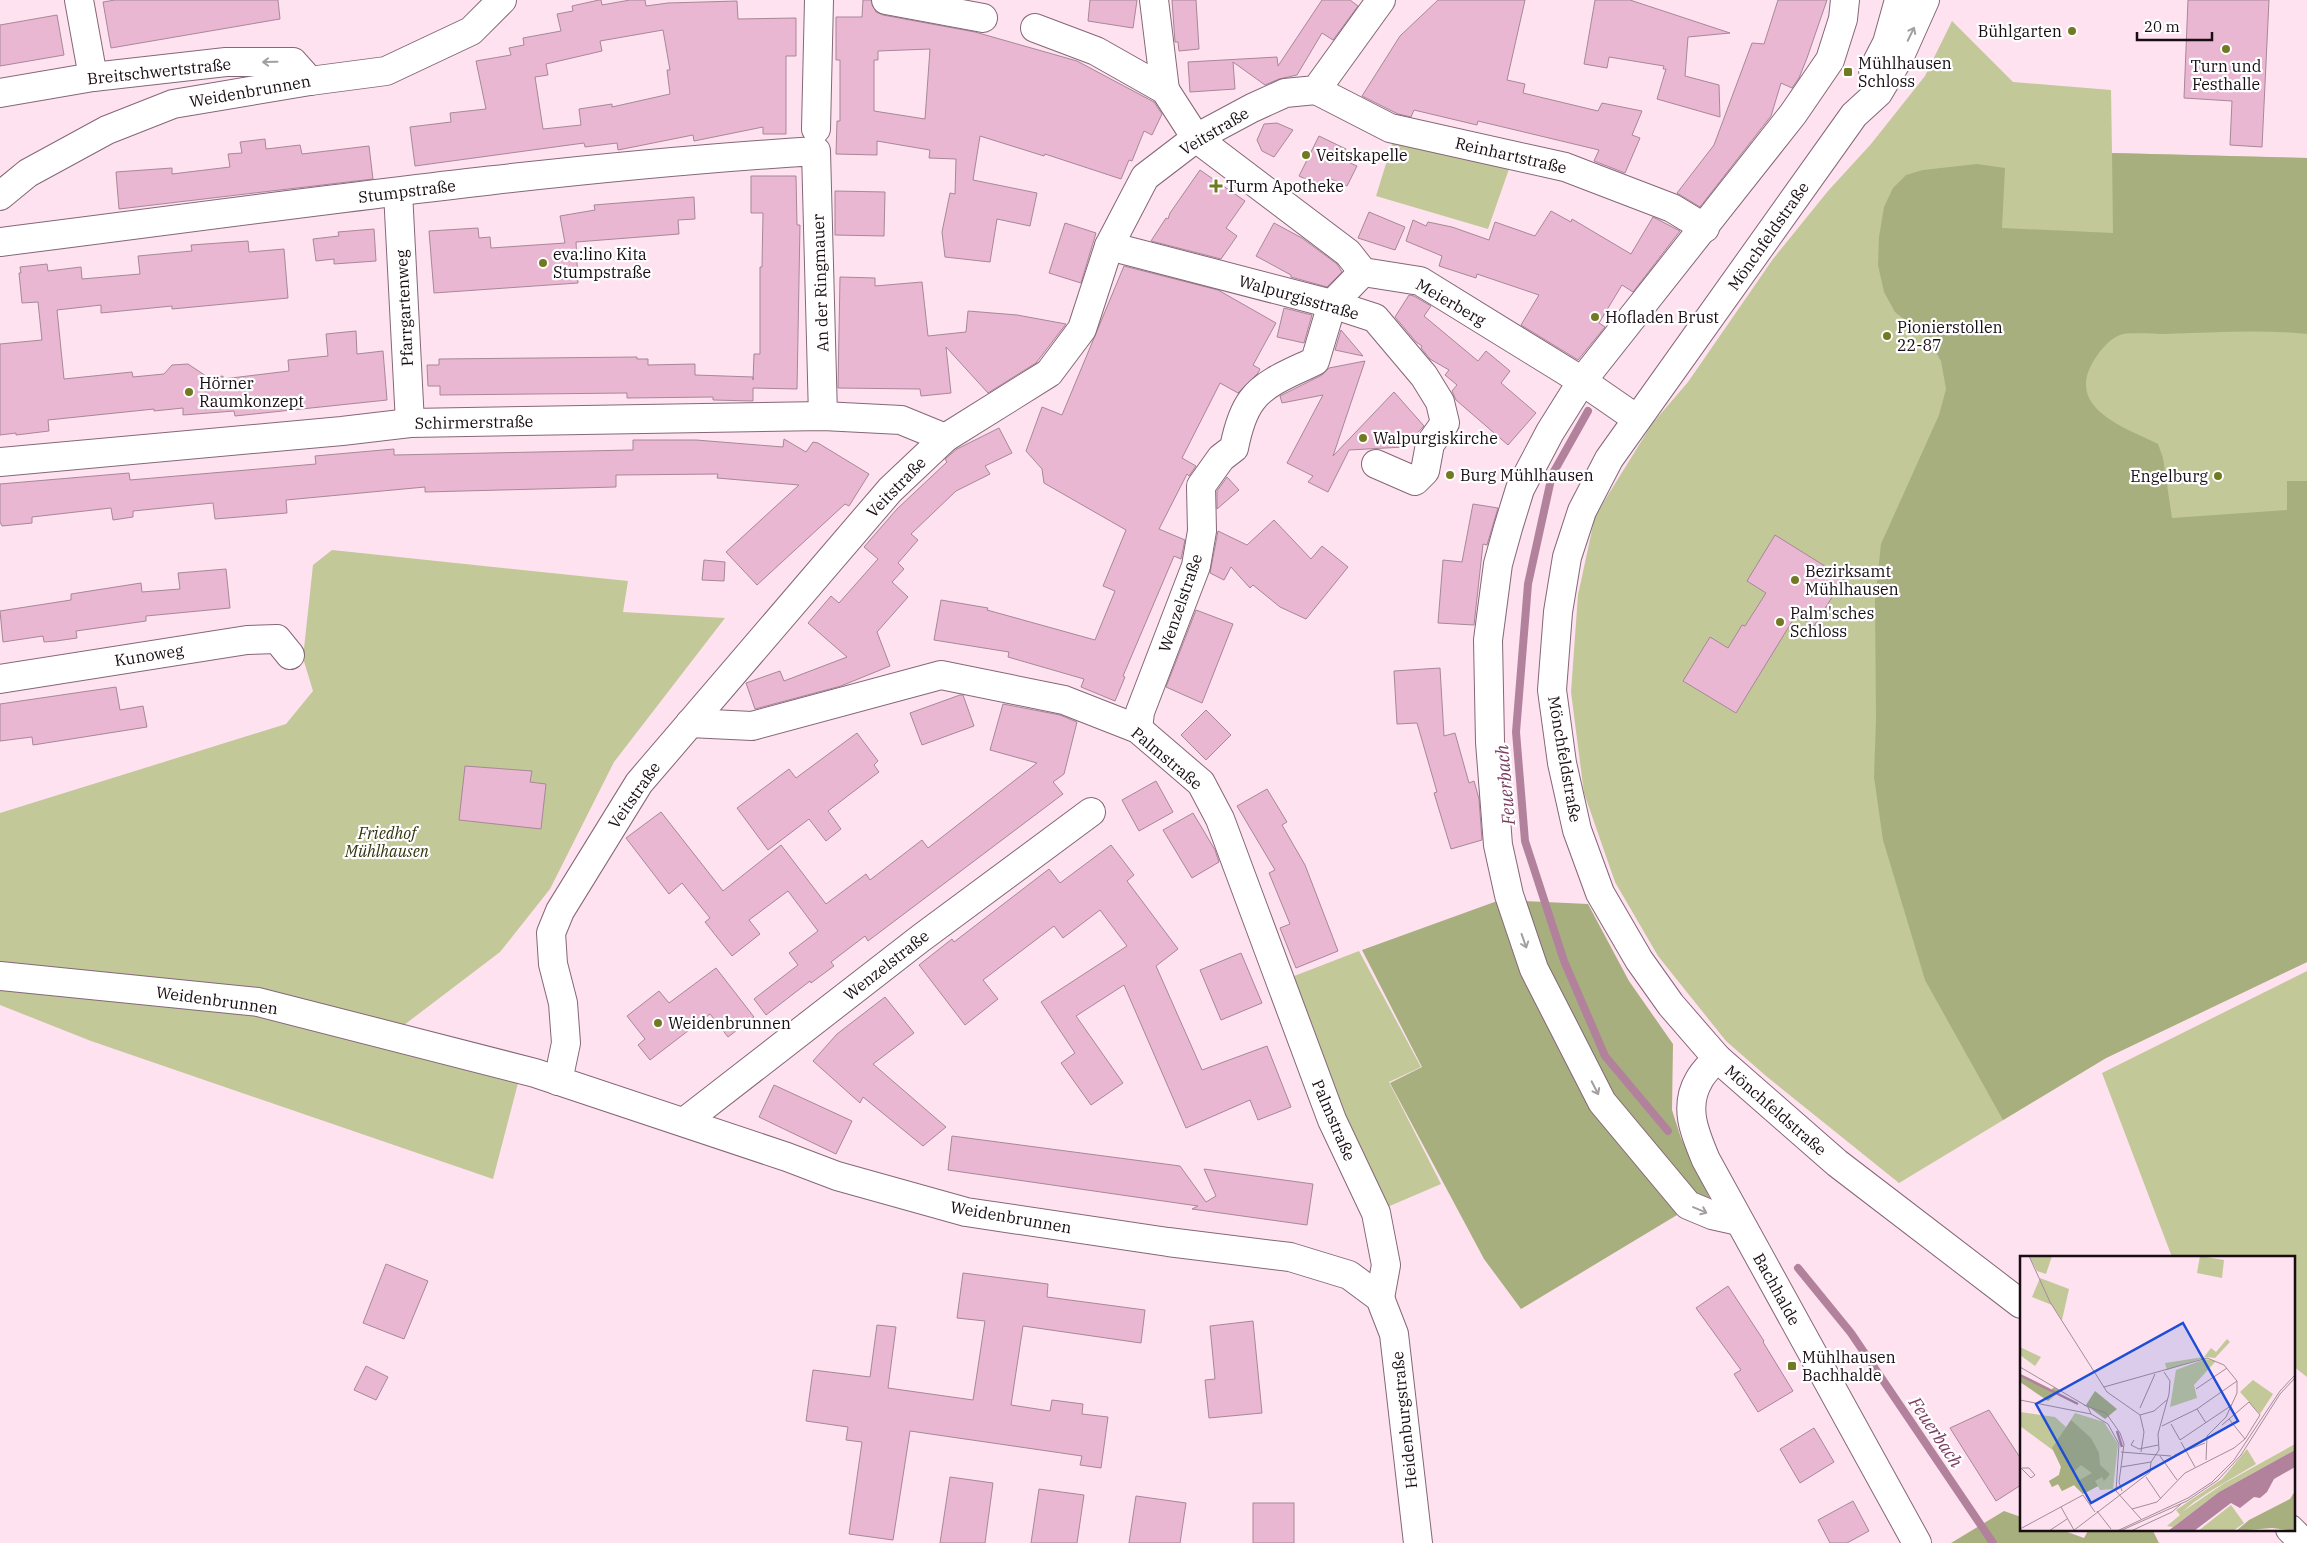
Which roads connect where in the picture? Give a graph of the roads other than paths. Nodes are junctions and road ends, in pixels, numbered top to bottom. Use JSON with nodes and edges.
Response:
{"nodes":[{"id":1,"x":79,"y":0,"type":"edge"},
{"id":2,"x":502,"y":0,"type":"edge"},
{"id":3,"x":819,"y":0,"type":"edge"},
{"id":4,"x":886,"y":0,"type":"edge"},
{"id":5,"x":1154,"y":0,"type":"edge"},
{"id":6,"x":1381,"y":0,"type":"edge"},
{"id":7,"x":1845,"y":0,"type":"edge"},
{"id":8,"x":1899,"y":0,"type":"edge"},
{"id":9,"x":1925,"y":0,"type":"edge"},
{"id":10,"x":983,"y":18,"type":"dead end"},
{"id":11,"x":1035,"y":28,"type":"dead end"},
{"id":12,"x":93,"y":77,"type":"junction"},
{"id":13,"x":310,"y":81,"type":"junction"},
{"id":14,"x":1164,"y":90,"type":"junction"},
{"id":15,"x":1316,"y":90,"type":"junction"},
{"id":16,"x":0,"y":93,"type":"edge"},
{"id":17,"x":1854,"y":115,"type":"junction"},
{"id":18,"x":1196,"y":138,"type":"junction"},
{"id":19,"x":816,"y":140,"type":"junction"},
{"id":20,"x":398,"y":192,"type":"junction"},
{"id":21,"x":0,"y":196,"type":"edge"},
{"id":22,"x":1705,"y":228,"type":"junction"},
{"id":23,"x":0,"y":242,"type":"edge"},
{"id":24,"x":1109,"y":246,"type":"junction"},
{"id":25,"x":1363,"y":272,"type":"junction"},
{"id":26,"x":1332,"y":304,"type":"junction"},
{"id":27,"x":1582,"y":381,"type":"junction"},
{"id":28,"x":823,"y":416,"type":"junction"},
{"id":29,"x":1637,"y":419,"type":"junction"},
{"id":30,"x":410,"y":423,"type":"junction"},
{"id":31,"x":945,"y":438,"type":"junction"},
{"id":32,"x":0,"y":462,"type":"edge"},
{"id":33,"x":1376,"y":464,"type":"dead end"},
{"id":34,"x":290,"y":655,"type":"dead end"},
{"id":35,"x":0,"y":679,"type":"edge"},
{"id":36,"x":690,"y":723,"type":"junction"},
{"id":37,"x":1138,"y":729,"type":"junction"},
{"id":38,"x":1091,"y":812,"type":"dead end"},
{"id":39,"x":0,"y":976,"type":"edge"},
{"id":40,"x":1716,"y":1058,"type":"junction"},
{"id":41,"x":558,"y":1081,"type":"junction"},
{"id":42,"x":684,"y":1122,"type":"junction"},
{"id":43,"x":1739,"y":1221,"type":"junction"},
{"id":44,"x":1380,"y":1298,"type":"junction"},
{"id":45,"x":2020,"y":1303,"type":"edge"},
{"id":46,"x":2291,"y":1530,"type":"edge"},
{"id":47,"x":1418,"y":1543,"type":"edge"},
{"id":48,"x":1917,"y":1543,"type":"edge"},
{"id":49,"x":2304,"y":1543,"type":"edge"}],
"edges":[{"from":1,"to":12,"type":"street"},
{"from":2,"to":13,"type":"street","name":"Weidenbrunnen"},
{"from":3,"to":19,"type":"street","name":"An der Ringmauer"},
{"from":4,"to":10,"type":"street"},
{"from":5,"to":14,"type":"street"},
{"from":6,"to":15,"type":"street"},
{"from":7,"to":22,"type":"street"},
{"from":8,"to":17,"type":"street","name":"Mönchfeldstraße"},
{"from":17,"to":9,"type":"street","name":"Mönchfeldstraße","one_way":true},
{"from":11,"to":14,"type":"street"},
{"from":13,"to":12,"type":"street","name":"Breitschwertstraße","one_way":true},
{"from":12,"to":16,"type":"street","name":"Breitschwertstraße"},
{"from":13,"to":21,"type":"street","name":"Weidenbrunnen"},
{"from":14,"to":18,"type":"street"},
{"from":15,"to":18,"type":"street","name":"Veitstraße"},
{"from":15,"to":22,"type":"street","name":"Reinhartstraße"},
{"from":17,"to":29,"type":"street","name":"Mönchfeldstraße"},
{"from":18,"to":24,"type":"street","name":"Veitstraße"},
{"from":18,"to":25,"type":"street"},
{"from":19,"to":20,"type":"street","name":"Stumpstraße"},
{"from":19,"to":28,"type":"street","name":"An der Ringmauer"},
{"from":20,"to":23,"type":"street","name":"Stumpstraße"},
{"from":20,"to":30,"type":"street","name":"Pfarrgartenweg"},
{"from":22,"to":27,"type":"street"},
{"from":24,"to":26,"type":"street","name":"Walpurgisstraße"},
{"from":24,"to":31,"type":"street","name":"Veitstraße"},
{"from":25,"to":26,"type":"street","name":"Wenzelstraße"},
{"from":25,"to":27,"type":"street","name":"Meierberg"},
{"from":26,"to":33,"type":"street","name":"Walpurgisstraße"},
{"from":26,"to":37,"type":"street","name":"Wenzelstraße"},
{"from":27,"to":29,"type":"street","name":"Meierberg"},
{"from":27,"to":43,"type":"street","one_way":true},
{"from":28,"to":30,"type":"street","name":"Schirmerstraße"},
{"from":28,"to":31,"type":"street","name":"Schirmerstraße"},
{"from":29,"to":40,"type":"street","name":"Mönchfeldstraße"},
{"from":30,"to":32,"type":"street","name":"Schirmerstraße"},
{"from":31,"to":36,"type":"street","name":"Veitstraße"},
{"from":34,"to":35,"type":"street","name":"Kunoweg"},
{"from":36,"to":37,"type":"street","name":"Palmstraße"},
{"from":36,"to":41,"type":"street","name":"Veitstraße"},
{"from":37,"to":44,"type":"street","name":"Palmstraße"},
{"from":38,"to":42,"type":"street","name":"Wenzelstraße"},
{"from":39,"to":41,"type":"street","name":"Weidenbrunnen"},
{"from":40,"to":43,"type":"street","name":"Bachhalde"},
{"from":40,"to":45,"type":"street","name":"Mönchfeldstraße"},
{"from":41,"to":42,"type":"street","name":"Weidenbrunnen"},
{"from":42,"to":44,"type":"street","name":"Weidenbrunnen"},
{"from":43,"to":48,"type":"street","name":"Bachhalde"},
{"from":44,"to":47,"type":"street","name":"Heidenburgstraße"},
{"from":46,"to":49,"type":"street"}]}
